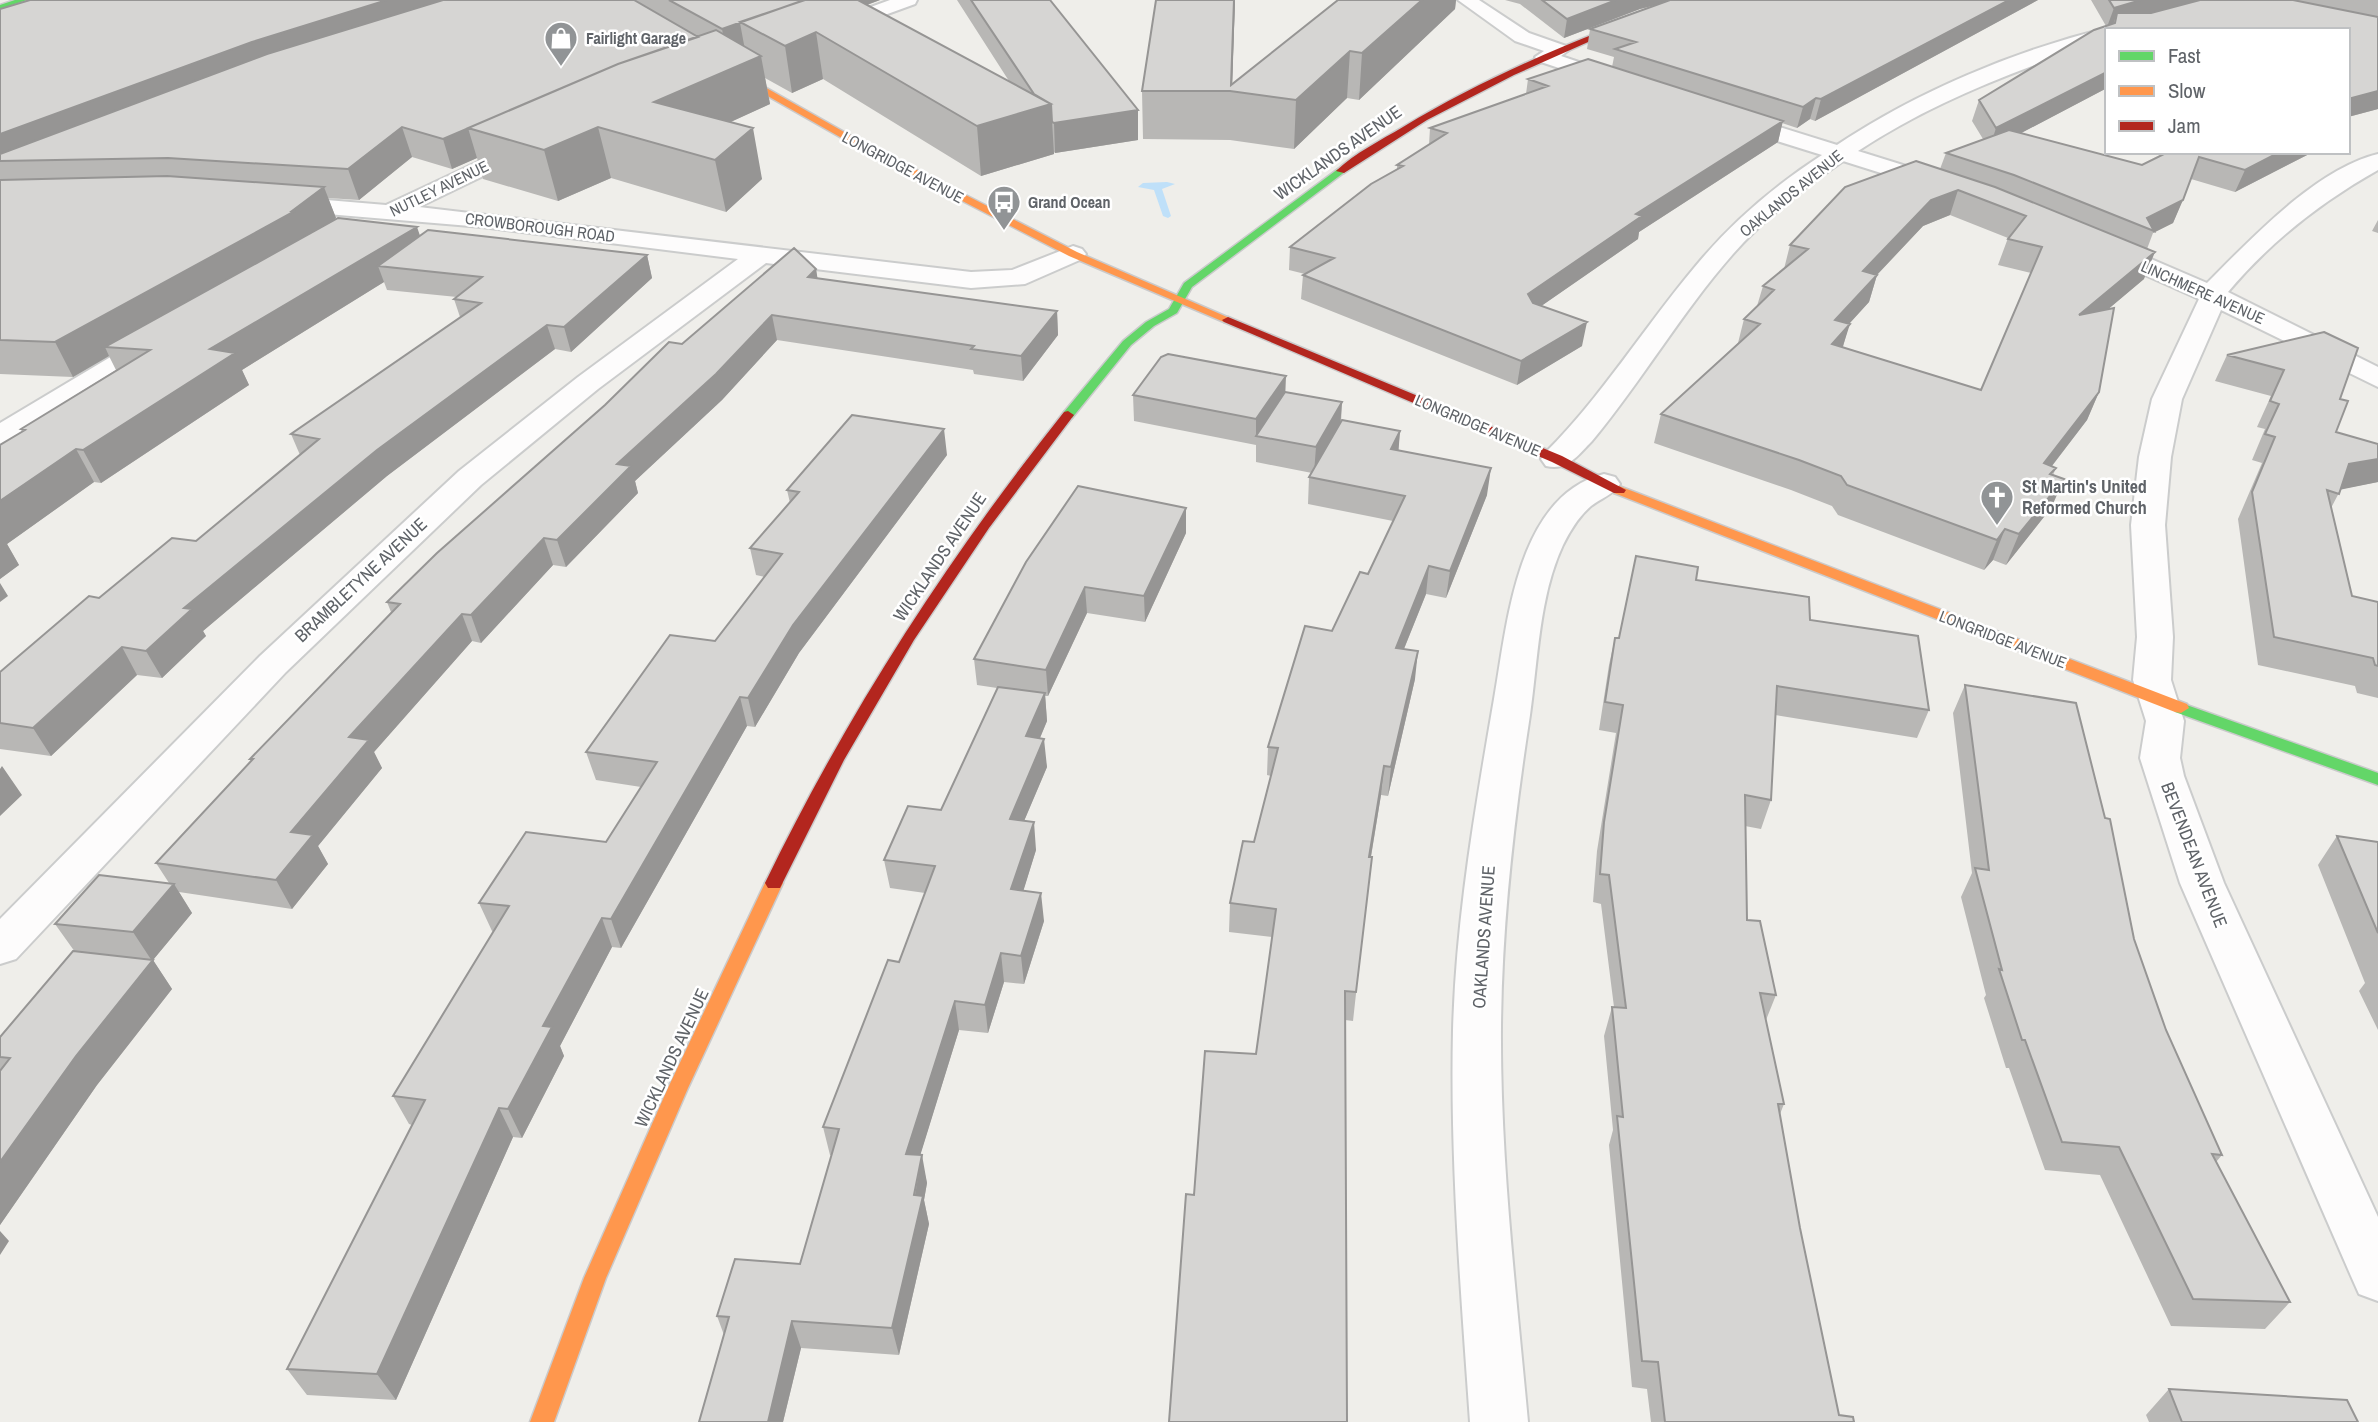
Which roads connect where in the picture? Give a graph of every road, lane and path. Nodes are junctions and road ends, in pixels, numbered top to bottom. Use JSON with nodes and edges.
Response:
{"nodes":[{"id":1,"x":23,"y":0,"type":"edge"},
{"id":2,"x":908,"y":0,"type":"edge"},
{"id":3,"x":1693,"y":0,"type":"edge"},
{"id":4,"x":1444,"y":1,"type":"edge"},
{"id":5,"x":1468,"y":1,"type":"edge"},
{"id":6,"x":0,"y":7,"type":"edge"},
{"id":7,"x":818,"y":32,"type":"edge"},
{"id":8,"x":2105,"y":35,"type":"edge"},
{"id":9,"x":1552,"y":53,"type":"junction"},
{"id":10,"x":721,"y":65,"type":"edge"},
{"id":11,"x":1642,"y":90,"type":"edge"},
{"id":12,"x":1703,"y":110,"type":"edge"},
{"id":13,"x":548,"y":136,"type":"edge"},
{"id":14,"x":1840,"y":152,"type":"junction"},
{"id":15,"x":2378,"y":161,"type":"edge"},
{"id":16,"x":1964,"y":193,"type":"edge"},
{"id":17,"x":254,"y":202,"type":"edge"},
{"id":18,"x":391,"y":212,"type":"junction"},
{"id":19,"x":345,"y":236,"type":"edge"},
{"id":20,"x":2083,"y":240,"type":"edge"},
{"id":21,"x":1073,"y":254,"type":"junction"},
{"id":22,"x":759,"y":255,"type":"junction"},
{"id":23,"x":2213,"y":295,"type":"junction"},
{"id":24,"x":1181,"y":299,"type":"junction"},
{"id":25,"x":178,"y":329,"type":"edge"},
{"id":26,"x":2378,"y":378,"type":"edge"},
{"id":27,"x":0,"y":413,"type":"edge"},
{"id":28,"x":31,"y":417,"type":"junction"},
{"id":29,"x":0,"y":436,"type":"edge"},
{"id":30,"x":1557,"y":459,"type":"junction"},
{"id":31,"x":1604,"y":484,"type":"junction"},
{"id":32,"x":2157,"y":699,"type":"junction"},
{"id":33,"x":2378,"y":779,"type":"edge"},
{"id":34,"x":0,"y":947,"type":"edge"},
{"id":35,"x":2378,"y":1276,"type":"edge"},
{"id":36,"x":542,"y":1422,"type":"edge"},
{"id":37,"x":1499,"y":1422,"type":"edge"}],
"edges":[{"from":1,"to":6,"type":"street"},
{"from":2,"to":7,"type":"street"},
{"from":3,"to":9,"type":"street","name":"WICKLANDS AVENUE"},
{"from":4,"to":5,"type":"street"},
{"from":5,"to":9,"type":"street"},
{"from":8,"to":14,"type":"street","name":"OAKLANDS AVENUE"},
{"from":9,"to":11,"type":"street"},
{"from":9,"to":24,"type":"street","name":"WICKLANDS AVENUE"},
{"from":10,"to":21,"type":"street","name":"LONGRIDGE AVENUE"},
{"from":12,"to":14,"type":"street"},
{"from":13,"to":18,"type":"street","name":"NUTLEY AVENUE"},
{"from":14,"to":16,"type":"street"},
{"from":14,"to":30,"type":"street","name":"OAKLANDS AVENUE"},
{"from":15,"to":23,"type":"street","name":"BEVENDEAN AVENUE"},
{"from":17,"to":18,"type":"street","name":"CROWBOROUGH ROAD"},
{"from":18,"to":19,"type":"street","name":"NUTLEY AVENUE"},
{"from":18,"to":22,"type":"street","name":"CROWBOROUGH ROAD"},
{"from":20,"to":23,"type":"street","name":"LINCHMERE AVENUE"},
{"from":21,"to":22,"type":"street","name":"CROWBOROUGH ROAD"},
{"from":21,"to":24,"type":"street","name":"LONGRIDGE AVENUE"},
{"from":22,"to":34,"type":"street","name":"BRAMBLETYNE AVENUE"},
{"from":23,"to":26,"type":"street","name":"LINCHMERE AVENUE"},
{"from":23,"to":32,"type":"street","name":"BEVENDEAN AVENUE"},
{"from":24,"to":30,"type":"street","name":"LONGRIDGE AVENUE"},
{"from":24,"to":36,"type":"street","name":"WICKLANDS AVENUE"},
{"from":25,"to":28,"type":"street"},
{"from":27,"to":28,"type":"street"},
{"from":28,"to":29,"type":"street"},
{"from":30,"to":31,"type":"street","name":"LONGRIDGE AVENUE"},
{"from":31,"to":32,"type":"street","name":"LONGRIDGE AVENUE"},
{"from":31,"to":37,"type":"street","name":"OAKLANDS AVENUE"},
{"from":32,"to":33,"type":"street","name":"LONGRIDGE AVENUE"},
{"from":32,"to":35,"type":"street","name":"BEVENDEAN AVENUE"}]}
